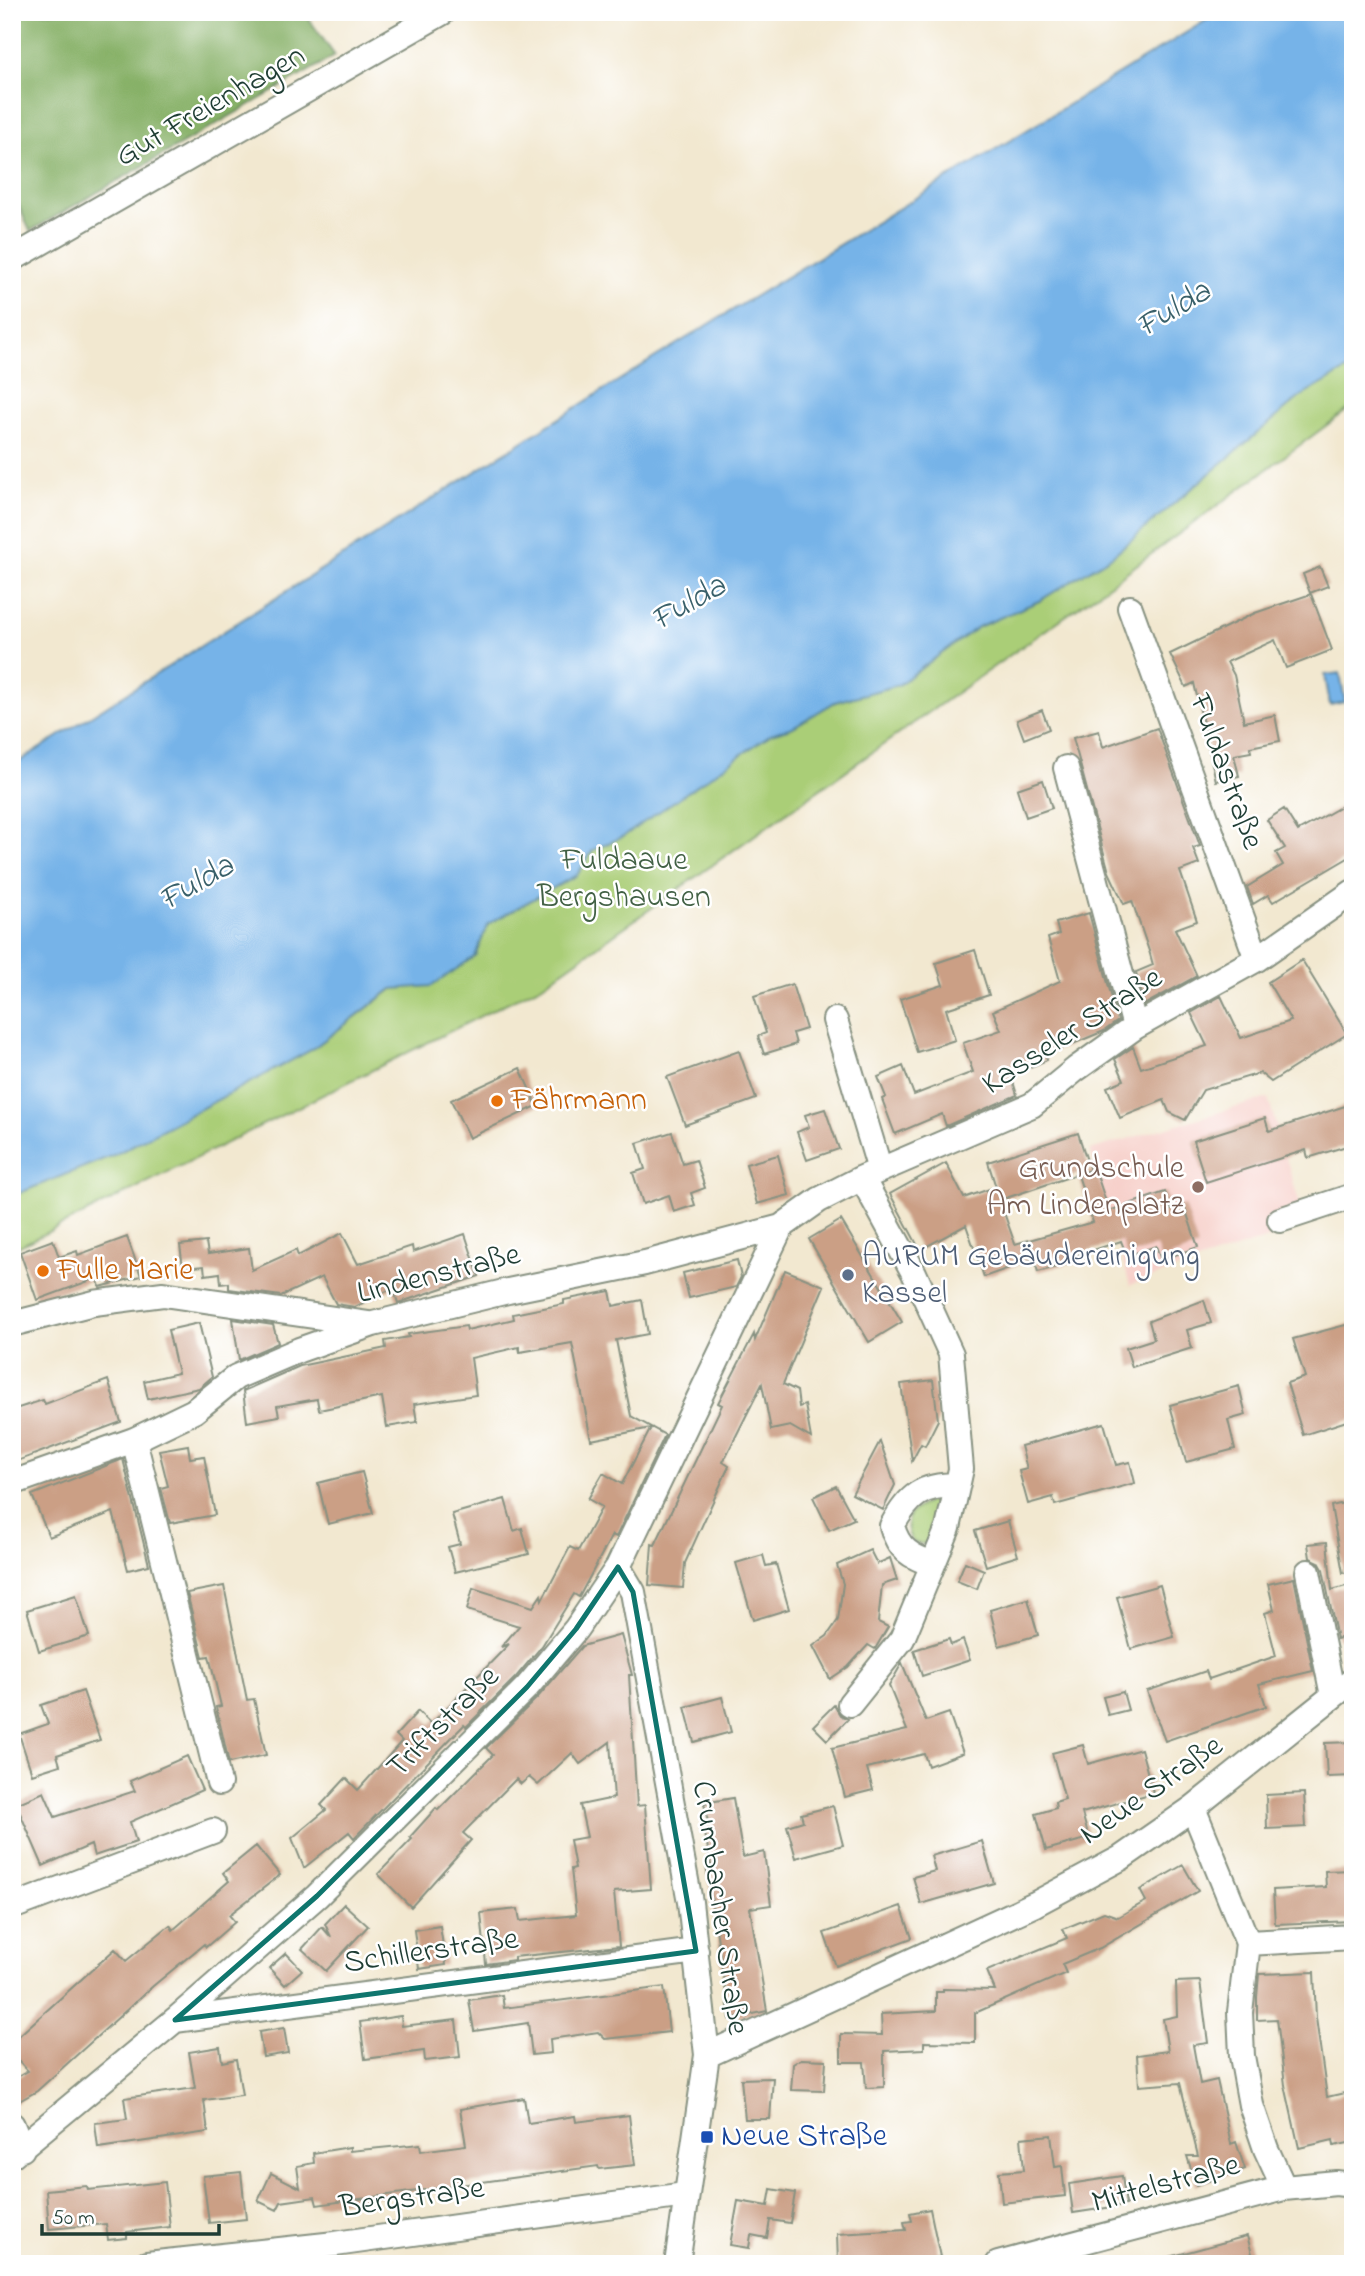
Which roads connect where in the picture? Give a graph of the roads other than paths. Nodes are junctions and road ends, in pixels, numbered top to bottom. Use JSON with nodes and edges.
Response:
{"nodes":[{"id":1,"x":443,"y":12,"type":"edge"},
{"id":2,"x":12,"y":259,"type":"edge"},
{"id":3,"x":1130,"y":608,"type":"dead end"},
{"id":4,"x":1066,"y":768,"type":"dead end"},
{"id":5,"x":1353,"y":892,"type":"edge"},
{"id":6,"x":1256,"y":959,"type":"junction"},
{"id":7,"x":835,"y":1020,"type":"dead end"},
{"id":8,"x":1135,"y":1027,"type":"junction"},
{"id":9,"x":872,"y":1174,"type":"junction"},
{"id":10,"x":1353,"y":1196,"type":"edge"},
{"id":11,"x":1280,"y":1220,"type":"dead end"},
{"id":12,"x":781,"y":1227,"type":"junction"},
{"id":13,"x":373,"y":1324,"type":"junction"},
{"id":14,"x":12,"y":1325,"type":"edge"},
{"id":15,"x":134,"y":1440,"type":"junction"},
{"id":16,"x":12,"y":1483,"type":"edge"},
{"id":17,"x":957,"y":1485,"type":"junction"},
{"id":18,"x":933,"y":1563,"type":"junction"},
{"id":19,"x":618,"y":1567,"type":"junction"},
{"id":20,"x":1308,"y":1572,"type":"dead end"},
{"id":21,"x":1353,"y":1680,"type":"edge"},
{"id":22,"x":1333,"y":1696,"type":"junction"},
{"id":23,"x":850,"y":1704,"type":"dead end"},
{"id":24,"x":219,"y":1783,"type":"dead end"},
{"id":25,"x":1194,"y":1808,"type":"junction"},
{"id":26,"x":213,"y":1831,"type":"dead end"},
{"id":27,"x":12,"y":1907,"type":"edge"},
{"id":28,"x":1353,"y":1937,"type":"edge"},
{"id":29,"x":1248,"y":1943,"type":"junction"},
{"id":30,"x":696,"y":1951,"type":"junction"},
{"id":31,"x":176,"y":2020,"type":"junction"},
{"id":32,"x":707,"y":2055,"type":"junction"},
{"id":33,"x":12,"y":2125,"type":"edge"},
{"id":34,"x":17,"y":2152,"type":"edge"},
{"id":35,"x":1353,"y":2185,"type":"edge"},
{"id":36,"x":1284,"y":2188,"type":"junction"},
{"id":37,"x":685,"y":2195,"type":"junction"},
{"id":38,"x":335,"y":2254,"type":"edge"},
{"id":39,"x":147,"y":2264,"type":"edge"},
{"id":40,"x":677,"y":2264,"type":"edge"},
{"id":41,"x":998,"y":2264,"type":"edge"}],
"edges":[{"from":1,"to":2,"type":"street","name":"Gut Freienhagen"},
{"from":3,"to":6,"type":"street","name":"Fuldastraße"},
{"from":4,"to":8,"type":"street"},
{"from":5,"to":6,"type":"street","name":"Kasseler Straße"},
{"from":6,"to":8,"type":"street","name":"Kasseler Straße"},
{"from":7,"to":9,"type":"street"},
{"from":8,"to":9,"type":"street","name":"Kasseler Straße"},
{"from":9,"to":12,"type":"street","name":"Kasseler Straße"},
{"from":9,"to":17,"type":"street"},
{"from":10,"to":11,"type":"street"},
{"from":12,"to":13,"type":"street","name":"Lindenstraße"},
{"from":12,"to":19,"type":"street","name":"Triftstraße"},
{"from":13,"to":14,"type":"street"},
{"from":13,"to":15,"type":"street","name":"Lindenstraße"},
{"from":15,"to":16,"type":"street","name":"Lindenstraße"},
{"from":15,"to":24,"type":"street"},
{"from":17,"to":18,"type":"street"},
{"from":17,"to":18,"type":"street"},
{"from":18,"to":23,"type":"street"},
{"from":19,"to":30,"type":"street","name":"Crumbacher Straße"},
{"from":19,"to":31,"type":"street","name":"Triftstraße"},
{"from":20,"to":22,"type":"street"},
{"from":21,"to":22,"type":"street","name":"Neue Straße"},
{"from":22,"to":25,"type":"street","name":"Neue Straße"},
{"from":25,"to":29,"type":"street"},
{"from":25,"to":32,"type":"street","name":"Neue Straße"},
{"from":26,"to":27,"type":"street"},
{"from":28,"to":29,"type":"street"},
{"from":29,"to":36,"type":"street"},
{"from":30,"to":31,"type":"street","name":"Schillerstraße"},
{"from":30,"to":32,"type":"street","name":"Crumbacher Straße"},
{"from":31,"to":34,"type":"street","name":"Triftstraße"},
{"from":32,"to":37,"type":"street","name":"Crumbacher Straße"},
{"from":33,"to":34,"type":"street"},
{"from":35,"to":36,"type":"street","name":"Mittelstraße"},
{"from":36,"to":41,"type":"street","name":"Mittelstraße"},
{"from":37,"to":38,"type":"street","name":"Bergstraße"},
{"from":37,"to":40,"type":"street","name":"Crumbacher Straße"},
{"from":38,"to":39,"type":"street","name":"Bergstraße"}]}
